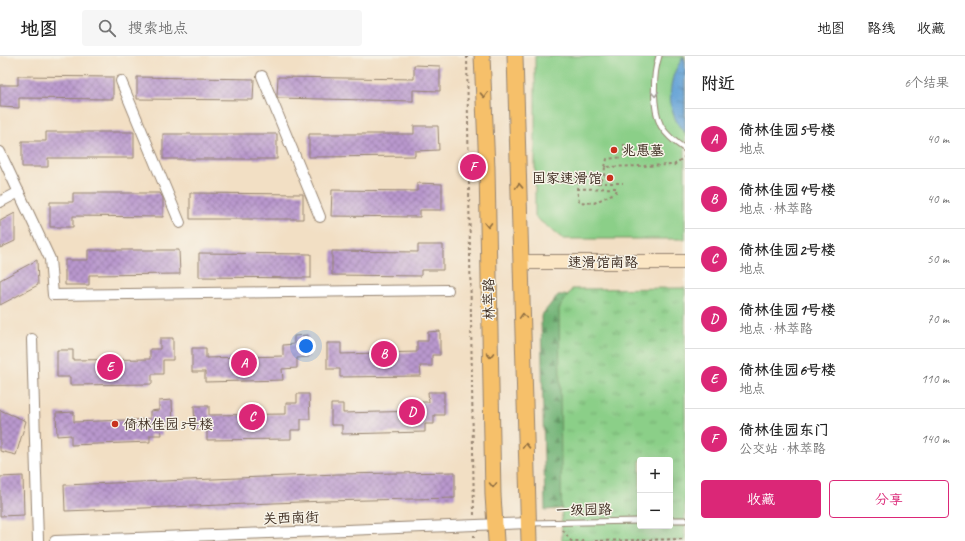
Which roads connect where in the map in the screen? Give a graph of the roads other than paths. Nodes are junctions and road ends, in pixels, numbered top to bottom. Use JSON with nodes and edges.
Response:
{"nodes":[{"id":1,"x":482,"y":56,"type":"edge"},
{"id":2,"x":515,"y":56,"type":"edge"},
{"id":3,"x":659,"y":56,"type":"edge"},
{"id":4,"x":262,"y":76,"type":"dead end"},
{"id":5,"x":121,"y":81,"type":"dead end"},
{"id":6,"x":685,"y":149,"type":"edge"},
{"id":7,"x":0,"y":152,"type":"edge"},
{"id":8,"x":19,"y":192,"type":"junction"},
{"id":9,"x":0,"y":202,"type":"edge"},
{"id":10,"x":320,"y":217,"type":"dead end"},
{"id":11,"x":180,"y":223,"type":"dead end"},
{"id":12,"x":521,"y":262,"type":"junction"},
{"id":13,"x":685,"y":262,"type":"edge"},
{"id":14,"x":448,"y":290,"type":"dead end"},
{"id":15,"x":32,"y":339,"type":"dead end"},
{"id":16,"x":673,"y":520,"type":"edge"},
{"id":17,"x":685,"y":520,"type":"edge"},
{"id":18,"x":637,"y":521,"type":"edge"},
{"id":19,"x":528,"y":523,"type":"junction"},
{"id":20,"x":495,"y":524,"type":"junction"},
{"id":21,"x":213,"y":538,"type":"edge"},
{"id":22,"x":38,"y":541,"type":"edge"},
{"id":23,"x":55,"y":541,"type":"edge"},
{"id":24,"x":496,"y":541,"type":"edge"},
{"id":25,"x":529,"y":541,"type":"edge"}],
"edges":[{"from":1,"to":20,"type":"main road","name":"林萃路","one_way":true},
{"from":12,"to":2,"type":"main road","one_way":true},
{"from":3,"to":6,"type":"lane","one_way":true},
{"from":4,"to":10,"type":"street"},
{"from":5,"to":11,"type":"street"},
{"from":7,"to":8,"type":"street"},
{"from":8,"to":9,"type":"street"},
{"from":8,"to":14,"type":"street"},
{"from":12,"to":13,"type":"street","name":"速滑馆南路"},
{"from":19,"to":12,"type":"main road","one_way":true},
{"from":15,"to":22,"type":"street"},
{"from":16,"to":17,"type":"lane"},
{"from":18,"to":19,"type":"lane","name":"一级园路"},
{"from":19,"to":20,"type":"street","name":"关西南街"},
{"from":19,"to":25,"type":"main road"},
{"from":20,"to":21,"type":"street","name":"关西南街"},
{"from":20,"to":24,"type":"main road","name":"林萃路"},
{"from":21,"to":23,"type":"street","name":"关西南街"}]}
